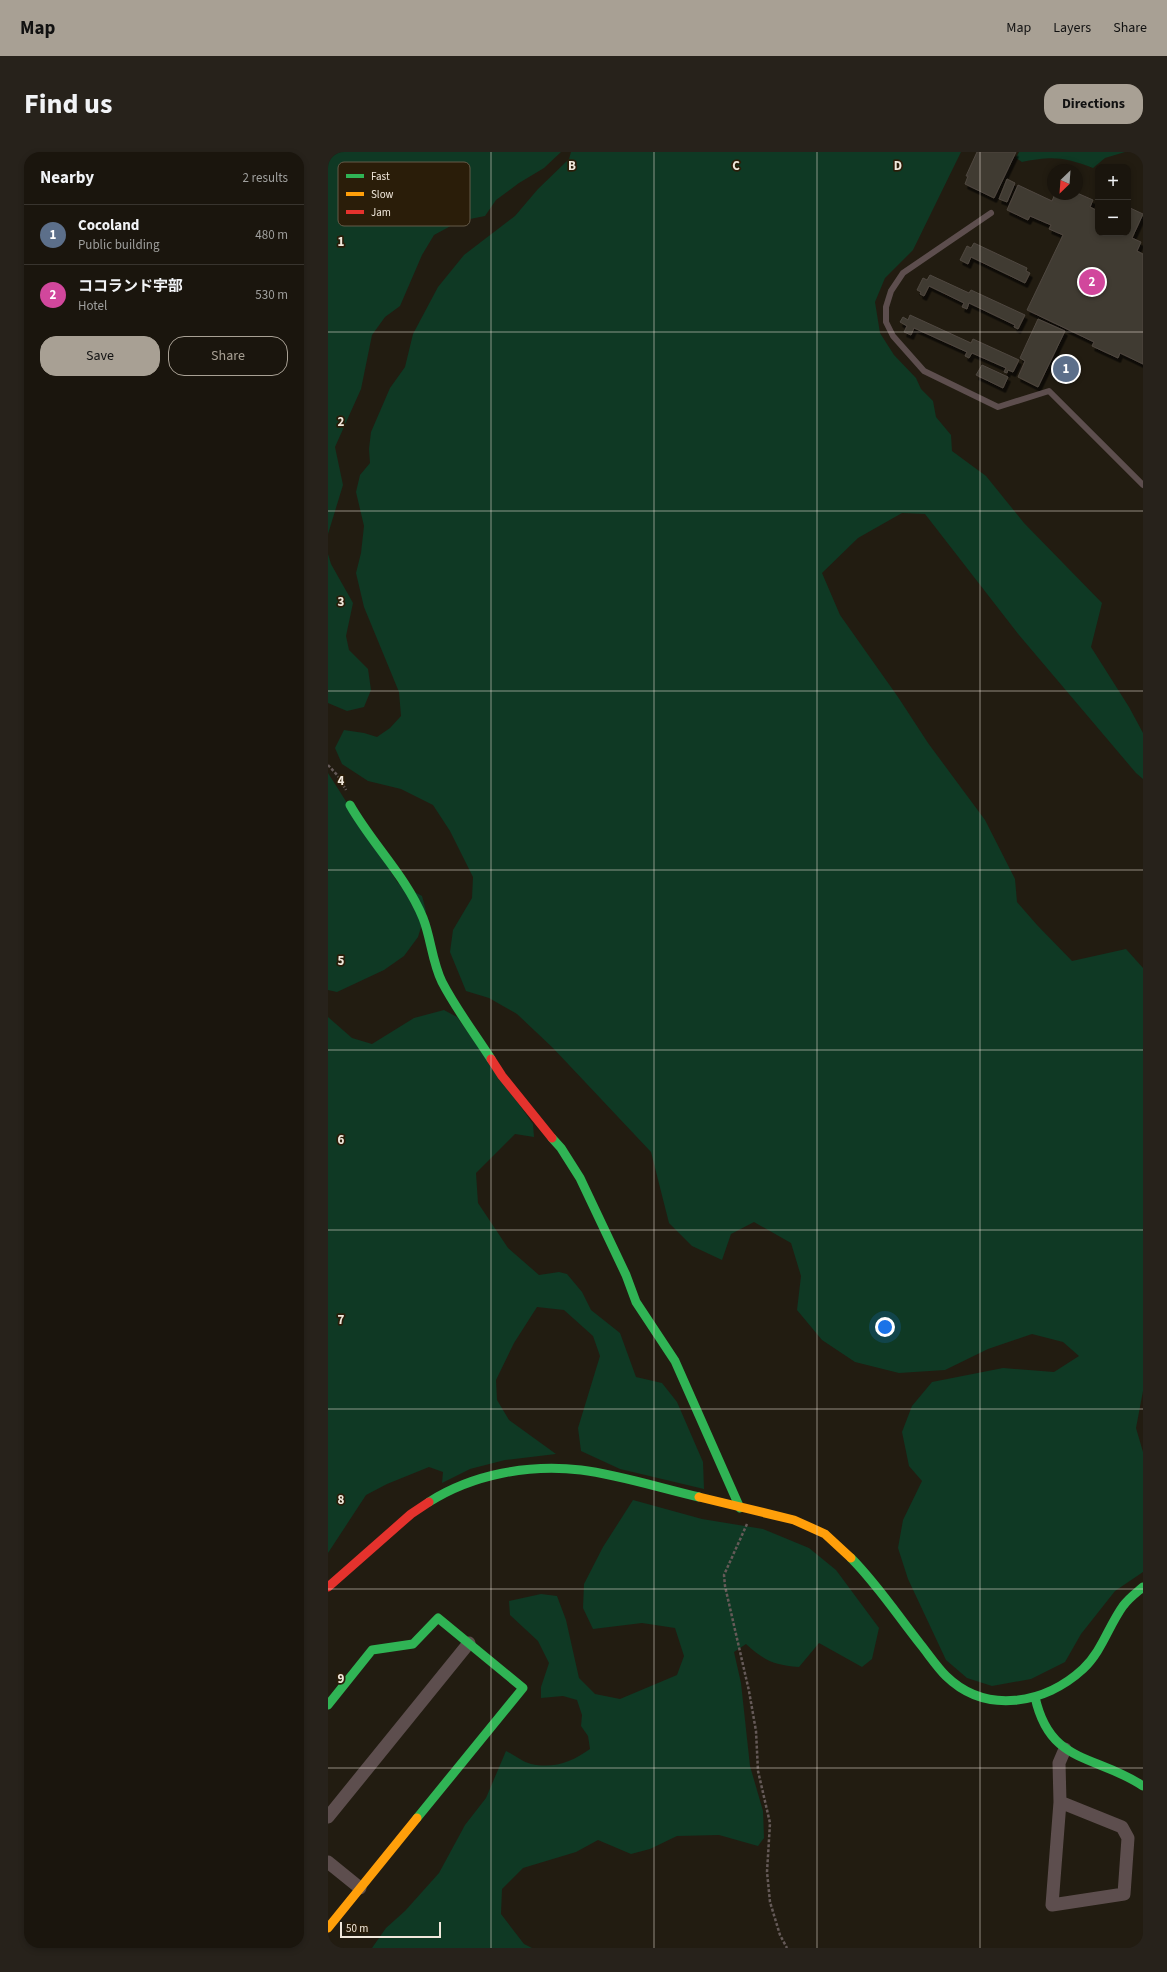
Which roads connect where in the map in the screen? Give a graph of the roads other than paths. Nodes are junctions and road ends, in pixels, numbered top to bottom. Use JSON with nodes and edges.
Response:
{"nodes":[{"id":1,"x":991,"y":213,"type":"dead end"},
{"id":2,"x":1143,"y":485,"type":"edge"},
{"id":3,"x":350,"y":805,"type":"road end"},
{"id":4,"x":740,"y":1508,"type":"junction"},
{"id":5,"x":328,"y":1587,"type":"edge"},
{"id":6,"x":1143,"y":1587,"type":"edge"},
{"id":7,"x":469,"y":1643,"type":"junction"},
{"id":8,"x":1035,"y":1697,"type":"junction"},
{"id":9,"x":328,"y":1705,"type":"edge"},
{"id":10,"x":1065,"y":1749,"type":"junction"},
{"id":11,"x":1143,"y":1786,"type":"edge"},
{"id":12,"x":1060,"y":1802,"type":"junction"},
{"id":13,"x":328,"y":1817,"type":"edge"},
{"id":14,"x":328,"y":1862,"type":"edge"},
{"id":15,"x":360,"y":1888,"type":"junction"},
{"id":16,"x":328,"y":1928,"type":"edge"}],
"edges":[{"from":1,"to":2,"type":"lane"},
{"from":3,"to":4,"type":"street"},
{"from":4,"to":5,"type":"street"},
{"from":4,"to":8,"type":"street"},
{"from":6,"to":8,"type":"street"},
{"from":7,"to":9,"type":"street"},
{"from":7,"to":13,"type":"street"},
{"from":7,"to":15,"type":"street"},
{"from":8,"to":10,"type":"street"},
{"from":10,"to":11,"type":"street"},
{"from":10,"to":12,"type":"street"},
{"from":12,"to":12,"type":"street"},
{"from":14,"to":15,"type":"street"},
{"from":15,"to":16,"type":"street"}]}
